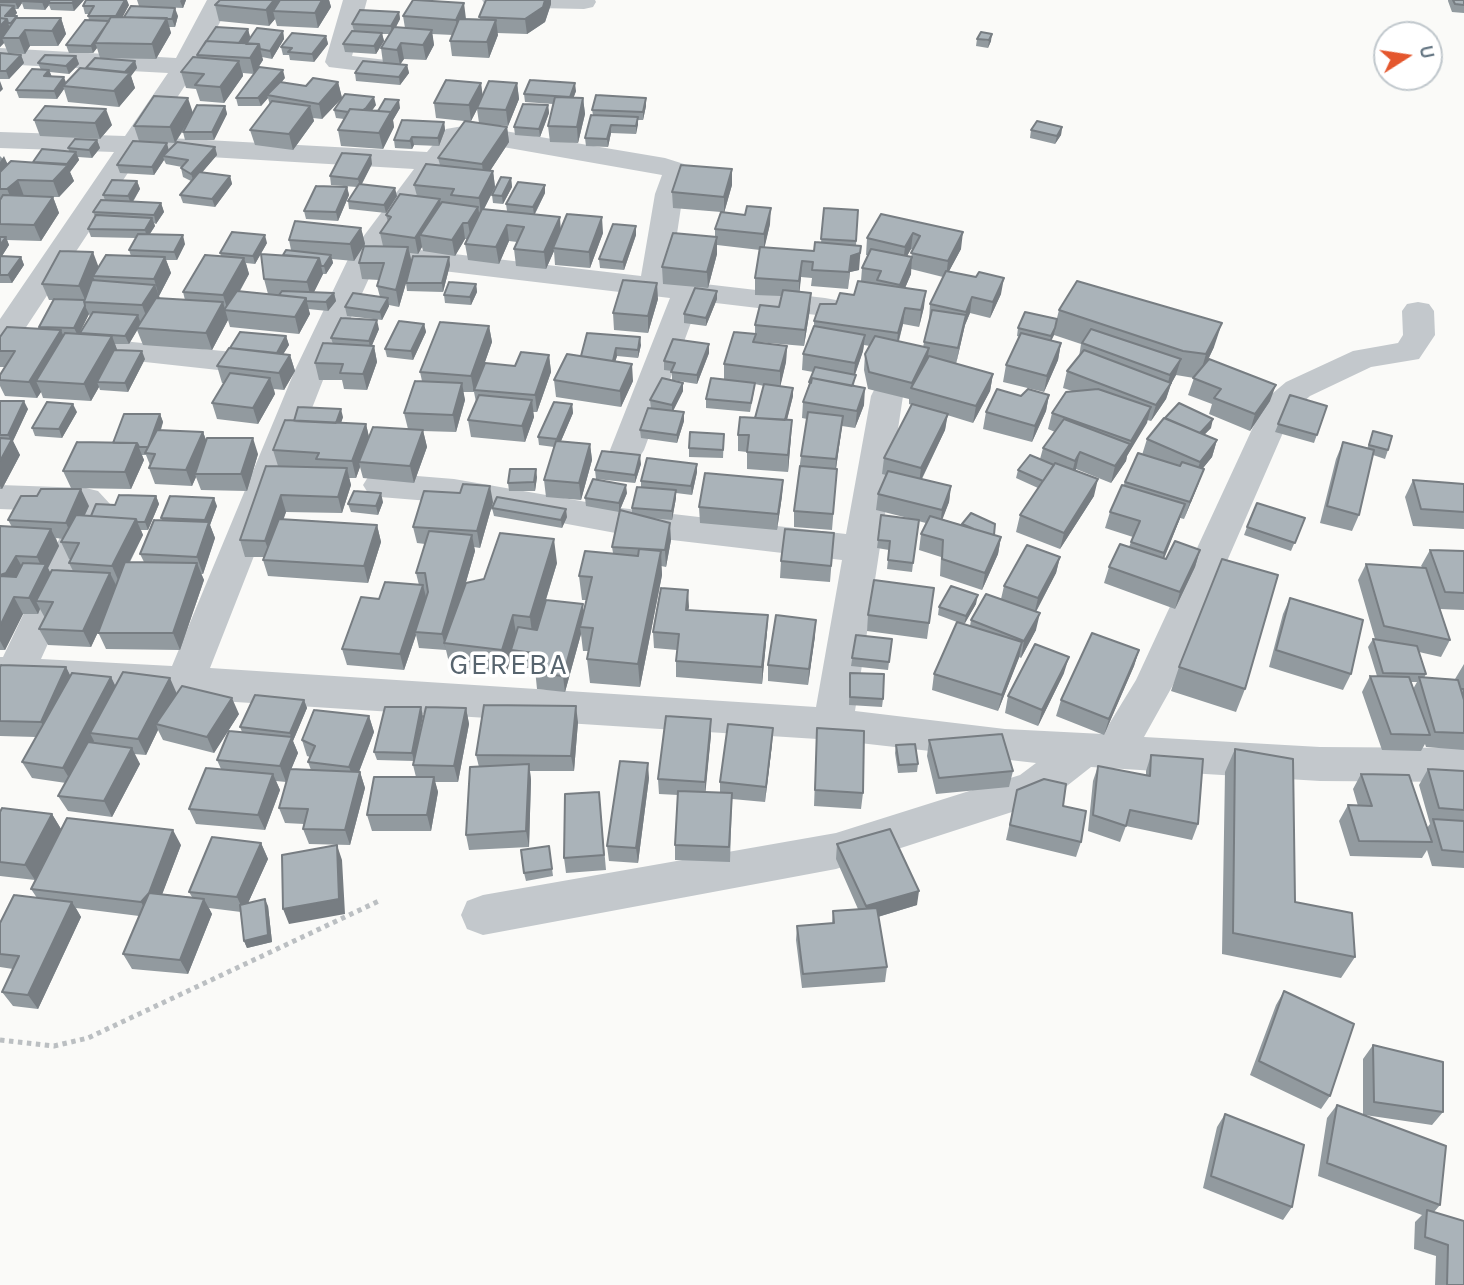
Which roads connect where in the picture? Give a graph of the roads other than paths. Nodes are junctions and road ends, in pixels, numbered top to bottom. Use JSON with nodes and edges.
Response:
{"nodes":[{"id":1,"x":219,"y":0,"type":"edge"},
{"id":2,"x":355,"y":0,"type":"edge"},
{"id":3,"x":494,"y":0,"type":"edge"},
{"id":4,"x":584,"y":2,"type":"edge"},
{"id":5,"x":0,"y":57,"type":"edge"},
{"id":6,"x":185,"y":66,"type":"junction"},
{"id":7,"x":386,"y":66,"type":"edge"},
{"id":8,"x":0,"y":140,"type":"edge"},
{"id":9,"x":131,"y":144,"type":"junction"},
{"id":10,"x":434,"y":161,"type":"junction"},
{"id":11,"x":366,"y":253,"type":"junction"},
{"id":12,"x":654,"y":287,"type":"junction"},
{"id":13,"x":0,"y":290,"type":"edge"},
{"id":14,"x":688,"y":290,"type":"junction"},
{"id":15,"x":35,"y":293,"type":"junction"},
{"id":16,"x":825,"y":307,"type":"edge"},
{"id":17,"x":1418,"y":311,"type":"dead end"},
{"id":18,"x":2,"y":341,"type":"edge"},
{"id":19,"x":311,"y":370,"type":"junction"},
{"id":20,"x":887,"y":396,"type":"edge"},
{"id":21,"x":627,"y":450,"type":"dead end"},
{"id":22,"x":380,"y":485,"type":"dead end"},
{"id":23,"x":0,"y":497,"type":"edge"},
{"id":24,"x":862,"y":549,"type":"junction"},
{"id":25,"x":8,"y":672,"type":"edge"},
{"id":26,"x":185,"y":682,"type":"junction"},
{"id":27,"x":833,"y":723,"type":"junction"},
{"id":28,"x":1099,"y":751,"type":"junction"},
{"id":29,"x":1464,"y":765,"type":"edge"},
{"id":30,"x":483,"y":915,"type":"dead end"}],
"edges":[{"from":1,"to":6,"type":"street"},
{"from":2,"to":7,"type":"street"},
{"from":3,"to":4,"type":"street"},
{"from":5,"to":6,"type":"street"},
{"from":6,"to":9,"type":"street"},
{"from":8,"to":9,"type":"street"},
{"from":9,"to":10,"type":"street"},
{"from":9,"to":15,"type":"street"},
{"from":10,"to":11,"type":"street"},
{"from":10,"to":12,"type":"street"},
{"from":11,"to":12,"type":"street"},
{"from":11,"to":19,"type":"street"},
{"from":12,"to":14,"type":"street"},
{"from":13,"to":15,"type":"street"},
{"from":14,"to":16,"type":"street"},
{"from":14,"to":21,"type":"street"},
{"from":15,"to":18,"type":"street"},
{"from":17,"to":28,"type":"street"},
{"from":18,"to":19,"type":"street"},
{"from":19,"to":26,"type":"street"},
{"from":20,"to":24,"type":"street"},
{"from":22,"to":24,"type":"street"},
{"from":23,"to":25,"type":"street"},
{"from":24,"to":27,"type":"street"},
{"from":25,"to":26,"type":"street"},
{"from":26,"to":27,"type":"street"},
{"from":27,"to":28,"type":"street"},
{"from":28,"to":29,"type":"street"},
{"from":28,"to":30,"type":"street"}]}
